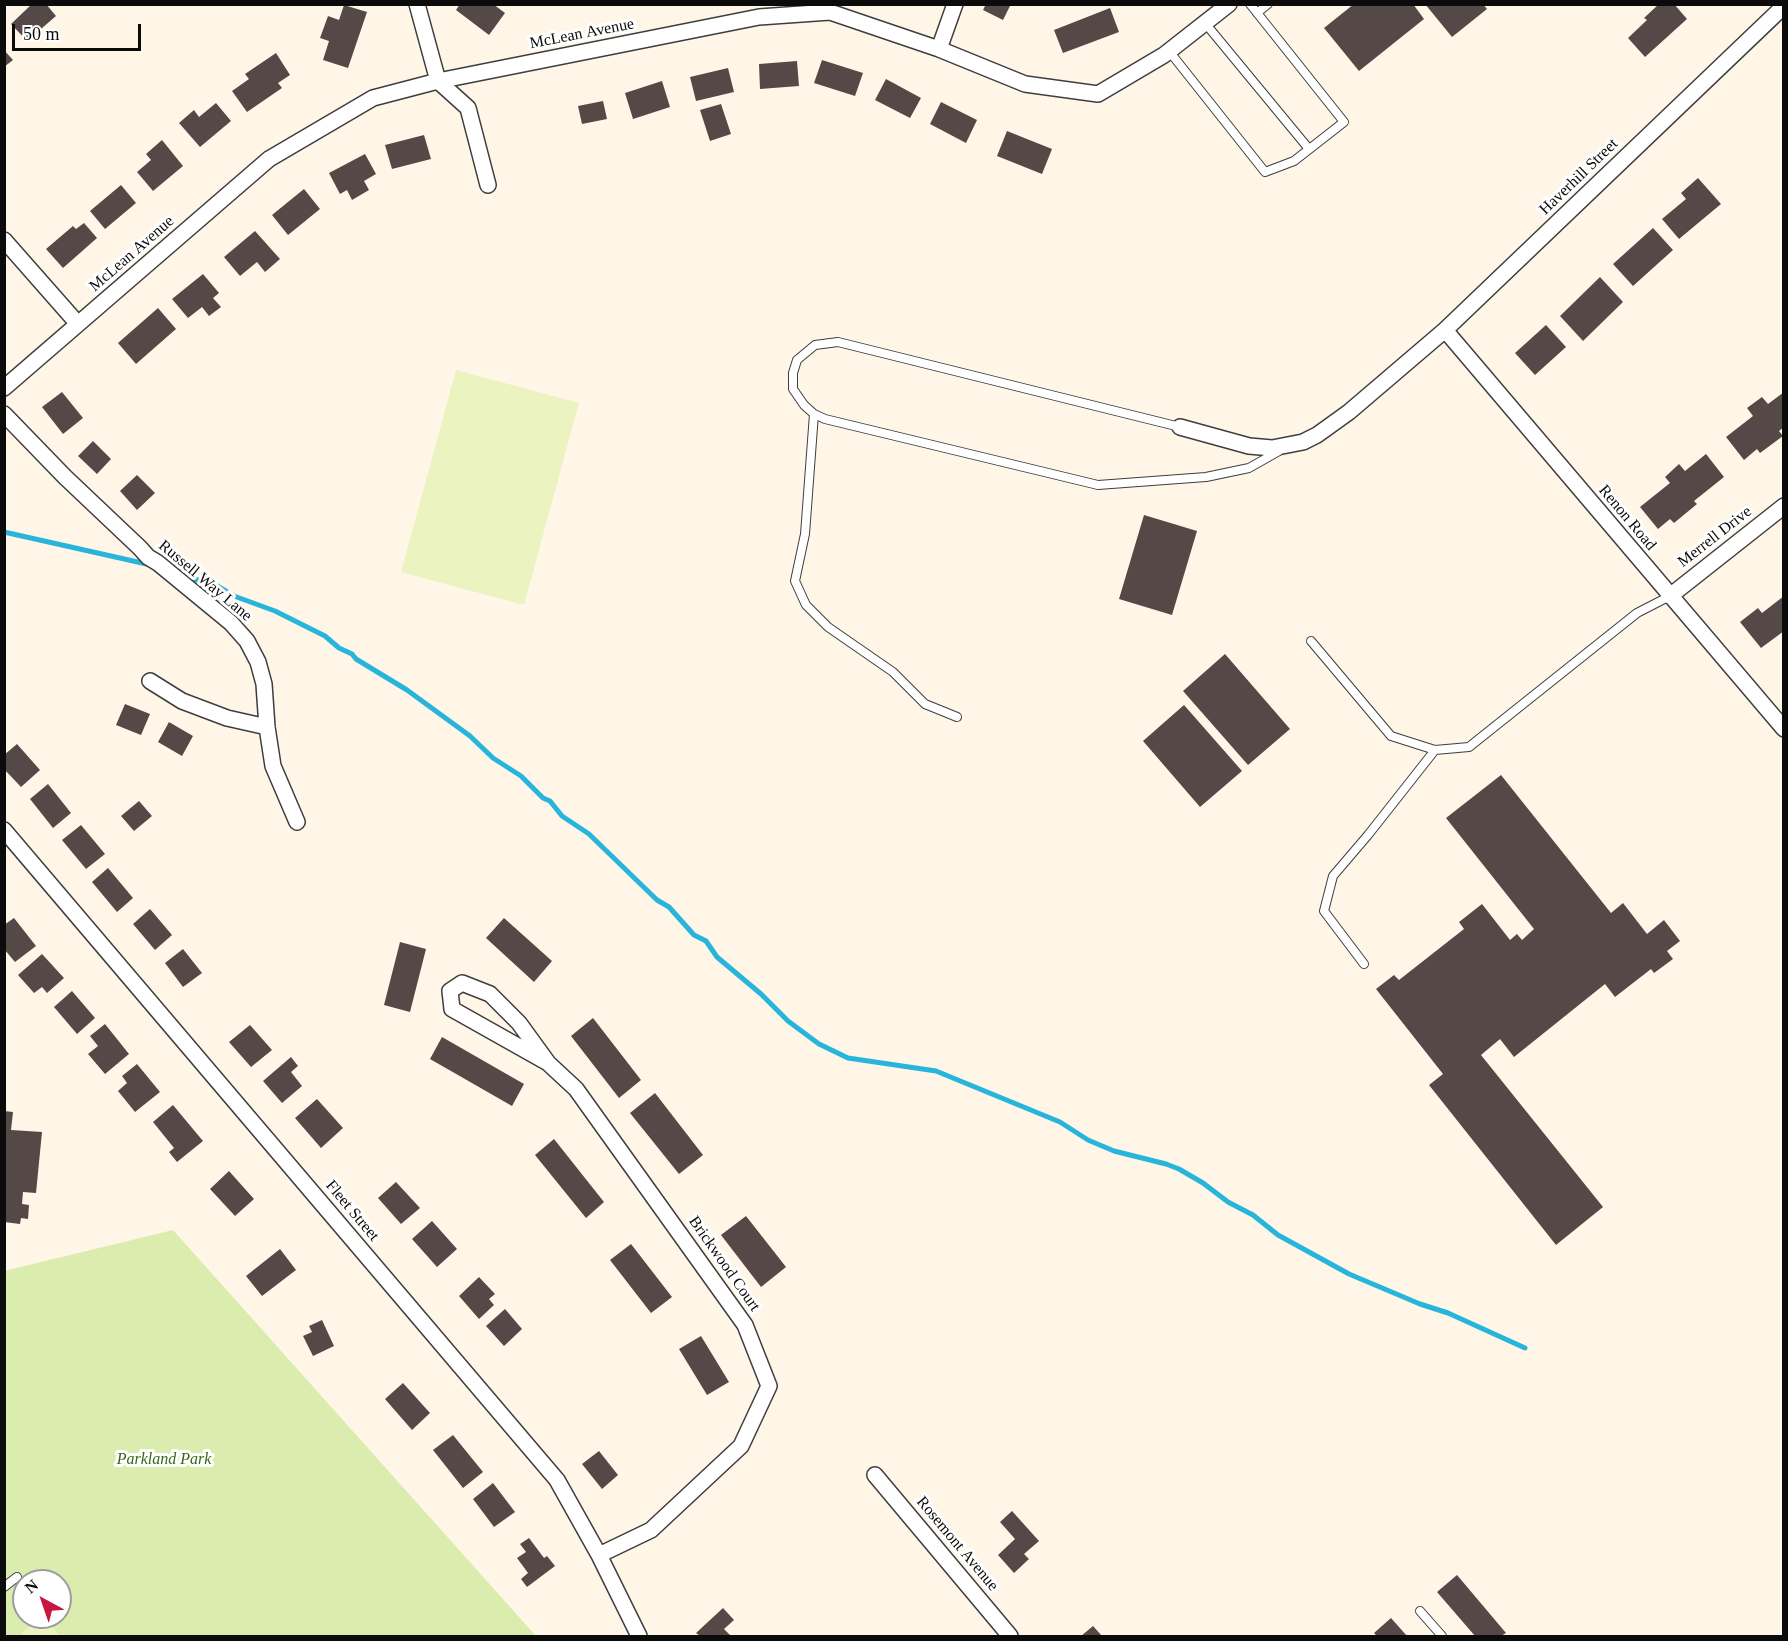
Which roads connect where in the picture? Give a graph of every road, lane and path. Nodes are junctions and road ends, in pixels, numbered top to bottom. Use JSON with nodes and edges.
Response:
{"nodes":[{"id":1,"x":417,"y":4,"type":"edge"},
{"id":2,"x":749,"y":4,"type":"edge"},
{"id":3,"x":955,"y":4,"type":"edge"},
{"id":4,"x":1229,"y":4,"type":"edge"},
{"id":5,"x":1250,"y":4,"type":"edge"},
{"id":6,"x":1268,"y":4,"type":"edge"},
{"id":7,"x":1784,"y":6,"type":"edge"},
{"id":8,"x":1257,"y":13,"type":"junction"},
{"id":9,"x":759,"y":17,"type":"junction"},
{"id":10,"x":1205,"y":23,"type":"junction"},
{"id":11,"x":939,"y":49,"type":"junction"},
{"id":12,"x":1169,"y":51,"type":"junction"},
{"id":13,"x":438,"y":81,"type":"junction"},
{"id":14,"x":1309,"y":150,"type":"junction"},
{"id":15,"x":488,"y":185,"type":"dead end"},
{"id":16,"x":4,"y":240,"type":"edge"},
{"id":17,"x":78,"y":324,"type":"junction"},
{"id":18,"x":1445,"y":330,"type":"junction"},
{"id":19,"x":4,"y":388,"type":"edge"},
{"id":20,"x":4,"y":414,"type":"edge"},
{"id":21,"x":814,"y":414,"type":"junction"},
{"id":22,"x":1180,"y":427,"type":"joint"},
{"id":23,"x":1287,"y":447,"type":"junction"},
{"id":24,"x":1784,"y":506,"type":"edge"},
{"id":25,"x":1670,"y":596,"type":"junction"},
{"id":26,"x":1311,"y":641,"type":"dead end"},
{"id":27,"x":150,"y":681,"type":"dead end"},
{"id":28,"x":957,"y":717,"type":"dead end"},
{"id":29,"x":267,"y":727,"type":"junction"},
{"id":30,"x":1784,"y":729,"type":"edge"},
{"id":31,"x":1435,"y":750,"type":"junction"},
{"id":32,"x":297,"y":822,"type":"dead end"},
{"id":33,"x":4,"y":830,"type":"edge"},
{"id":34,"x":1364,"y":964,"type":"dead end"},
{"id":35,"x":548,"y":1063,"type":"junction"},
{"id":36,"x":875,"y":1474,"type":"dead end"},
{"id":37,"x":599,"y":1555,"type":"junction"},
{"id":38,"x":1420,"y":1611,"type":"dead end"},
{"id":39,"x":637,"y":1636,"type":"edge"},
{"id":40,"x":1011,"y":1636,"type":"edge"},
{"id":41,"x":1442,"y":1636,"type":"edge"}],
"edges":[{"from":1,"to":13,"type":"street"},
{"from":2,"to":9,"type":"street"},
{"from":3,"to":11,"type":"street"},
{"from":4,"to":10,"type":"street","name":"McLean Avenue"},
{"from":5,"to":8,"type":"lane"},
{"from":6,"to":8,"type":"lane"},
{"from":7,"to":18,"type":"street","name":"Haverhill Street"},
{"from":8,"to":14,"type":"lane"},
{"from":9,"to":11,"type":"street","name":"McLean Avenue"},
{"from":9,"to":13,"type":"street","name":"McLean Avenue"},
{"from":10,"to":12,"type":"street","name":"McLean Avenue"},
{"from":10,"to":14,"type":"lane"},
{"from":11,"to":12,"type":"street","name":"McLean Avenue"},
{"from":12,"to":14,"type":"lane"},
{"from":13,"to":15,"type":"street"},
{"from":13,"to":17,"type":"street","name":"McLean Avenue"},
{"from":16,"to":17,"type":"street"},
{"from":17,"to":19,"type":"street","name":"McLean Avenue"},
{"from":18,"to":23,"type":"street","name":"Haverhill Street"},
{"from":18,"to":25,"type":"street","name":"Renon Road"},
{"from":20,"to":29,"type":"street","name":"Russell Way Lane"},
{"from":21,"to":22,"type":"lane"},
{"from":21,"to":23,"type":"lane"},
{"from":21,"to":28,"type":"lane"},
{"from":22,"to":23,"type":"street"},
{"from":24,"to":25,"type":"street","name":"Merrell Drive"},
{"from":25,"to":30,"type":"street","name":"Renon Road"},
{"from":25,"to":31,"type":"lane"},
{"from":26,"to":31,"type":"lane"},
{"from":27,"to":29,"type":"street"},
{"from":29,"to":32,"type":"street","name":"Russell Way Lane"},
{"from":31,"to":34,"type":"lane"},
{"from":33,"to":37,"type":"street","name":"Fleet Street"},
{"from":35,"to":35,"type":"street","name":"Brickwood Court"},
{"from":35,"to":37,"type":"street","name":"Brickwood Court"},
{"from":36,"to":40,"type":"street","name":"Rosemont Avenue"},
{"from":37,"to":39,"type":"street","name":"Fleet Street"},
{"from":38,"to":41,"type":"lane"}]}
